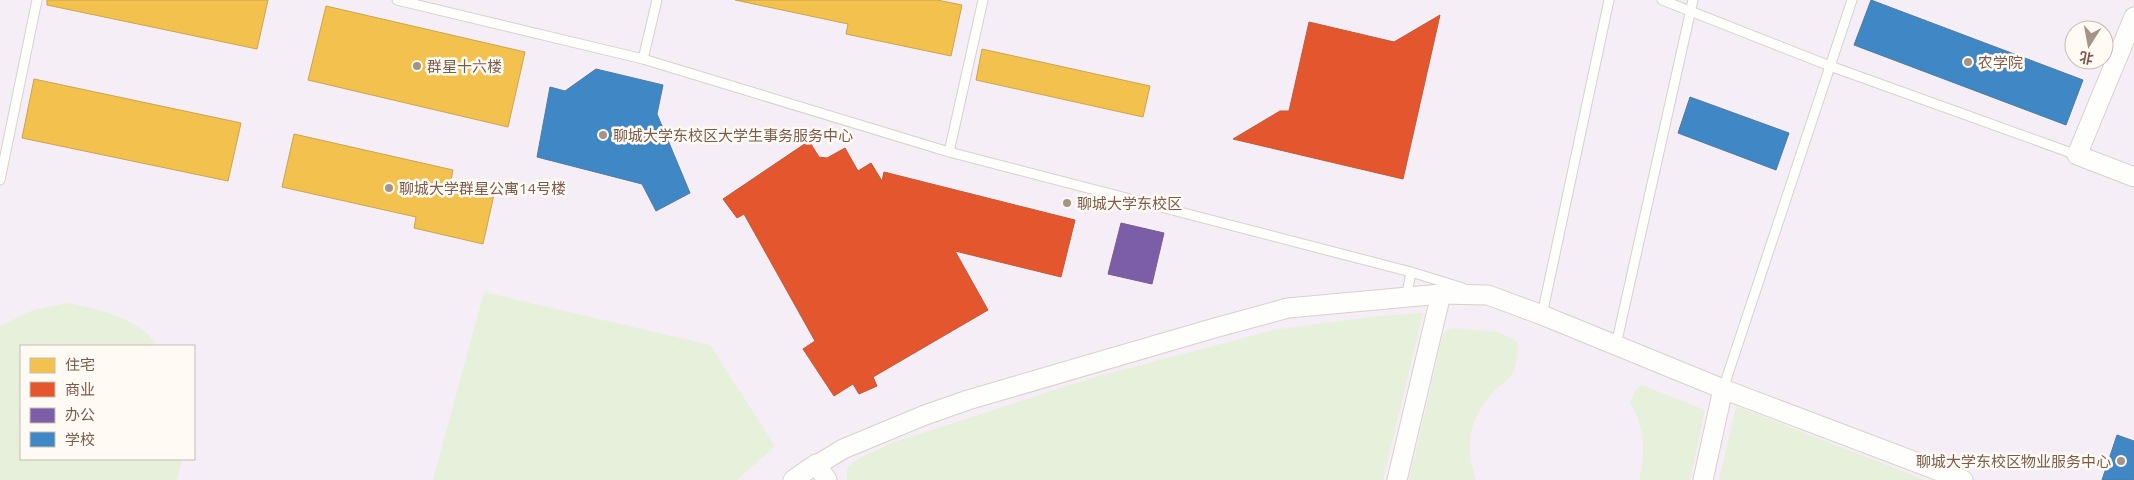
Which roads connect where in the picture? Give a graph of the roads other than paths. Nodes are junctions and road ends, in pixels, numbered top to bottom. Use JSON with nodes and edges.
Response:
{"nodes":[{"id":1,"x":38,"y":0,"type":"edge"},
{"id":2,"x":399,"y":0,"type":"edge"},
{"id":3,"x":657,"y":0,"type":"edge"},
{"id":4,"x":983,"y":0,"type":"edge"},
{"id":5,"x":1609,"y":0,"type":"edge"},
{"id":6,"x":1662,"y":0,"type":"edge"},
{"id":7,"x":1694,"y":0,"type":"edge"},
{"id":8,"x":1852,"y":0,"type":"edge"},
{"id":9,"x":1691,"y":11,"type":"junction"},
{"id":10,"x":2134,"y":17,"type":"edge"},
{"id":11,"x":643,"y":59,"type":"junction"},
{"id":12,"x":1830,"y":66,"type":"junction"},
{"id":13,"x":949,"y":152,"type":"junction"},
{"id":14,"x":2077,"y":155,"type":"junction"},
{"id":15,"x":2134,"y":177,"type":"edge"},
{"id":16,"x":0,"y":180,"type":"edge"},
{"id":17,"x":1411,"y":272,"type":"junction"},
{"id":18,"x":1441,"y":294,"type":"junction"},
{"id":19,"x":1488,"y":295,"type":"junction"},
{"id":20,"x":1406,"y":298,"type":"junction"},
{"id":21,"x":1542,"y":315,"type":"junction"},
{"id":22,"x":1616,"y":345,"type":"junction"},
{"id":23,"x":1723,"y":389,"type":"junction"},
{"id":24,"x":822,"y":472,"type":"edge"},
{"id":25,"x":793,"y":480,"type":"edge"},
{"id":26,"x":1397,"y":480,"type":"edge"},
{"id":27,"x":1702,"y":480,"type":"edge"},
{"id":28,"x":1963,"y":480,"type":"edge"}],
"edges":[{"from":1,"to":16,"type":"lane"},
{"from":2,"to":11,"type":"lane"},
{"from":3,"to":11,"type":"lane"},
{"from":4,"to":13,"type":"lane"},
{"from":5,"to":21,"type":"lane"},
{"from":6,"to":9,"type":"lane"},
{"from":7,"to":9,"type":"lane"},
{"from":8,"to":12,"type":"lane"},
{"from":9,"to":12,"type":"lane"},
{"from":9,"to":22,"type":"lane"},
{"from":10,"to":14,"type":"street"},
{"from":11,"to":13,"type":"lane"},
{"from":12,"to":14,"type":"lane"},
{"from":12,"to":23,"type":"lane"},
{"from":13,"to":17,"type":"lane"},
{"from":14,"to":15,"type":"street"},
{"from":17,"to":19,"type":"lane"},
{"from":17,"to":20,"type":"lane"},
{"from":18,"to":19,"type":"street"},
{"from":18,"to":20,"type":"street"},
{"from":18,"to":26,"type":"street"},
{"from":19,"to":21,"type":"street"},
{"from":20,"to":24,"type":"street"},
{"from":21,"to":22,"type":"street"},
{"from":22,"to":23,"type":"street"},
{"from":23,"to":27,"type":"street"},
{"from":23,"to":28,"type":"street"},
{"from":24,"to":25,"type":"street"}]}
